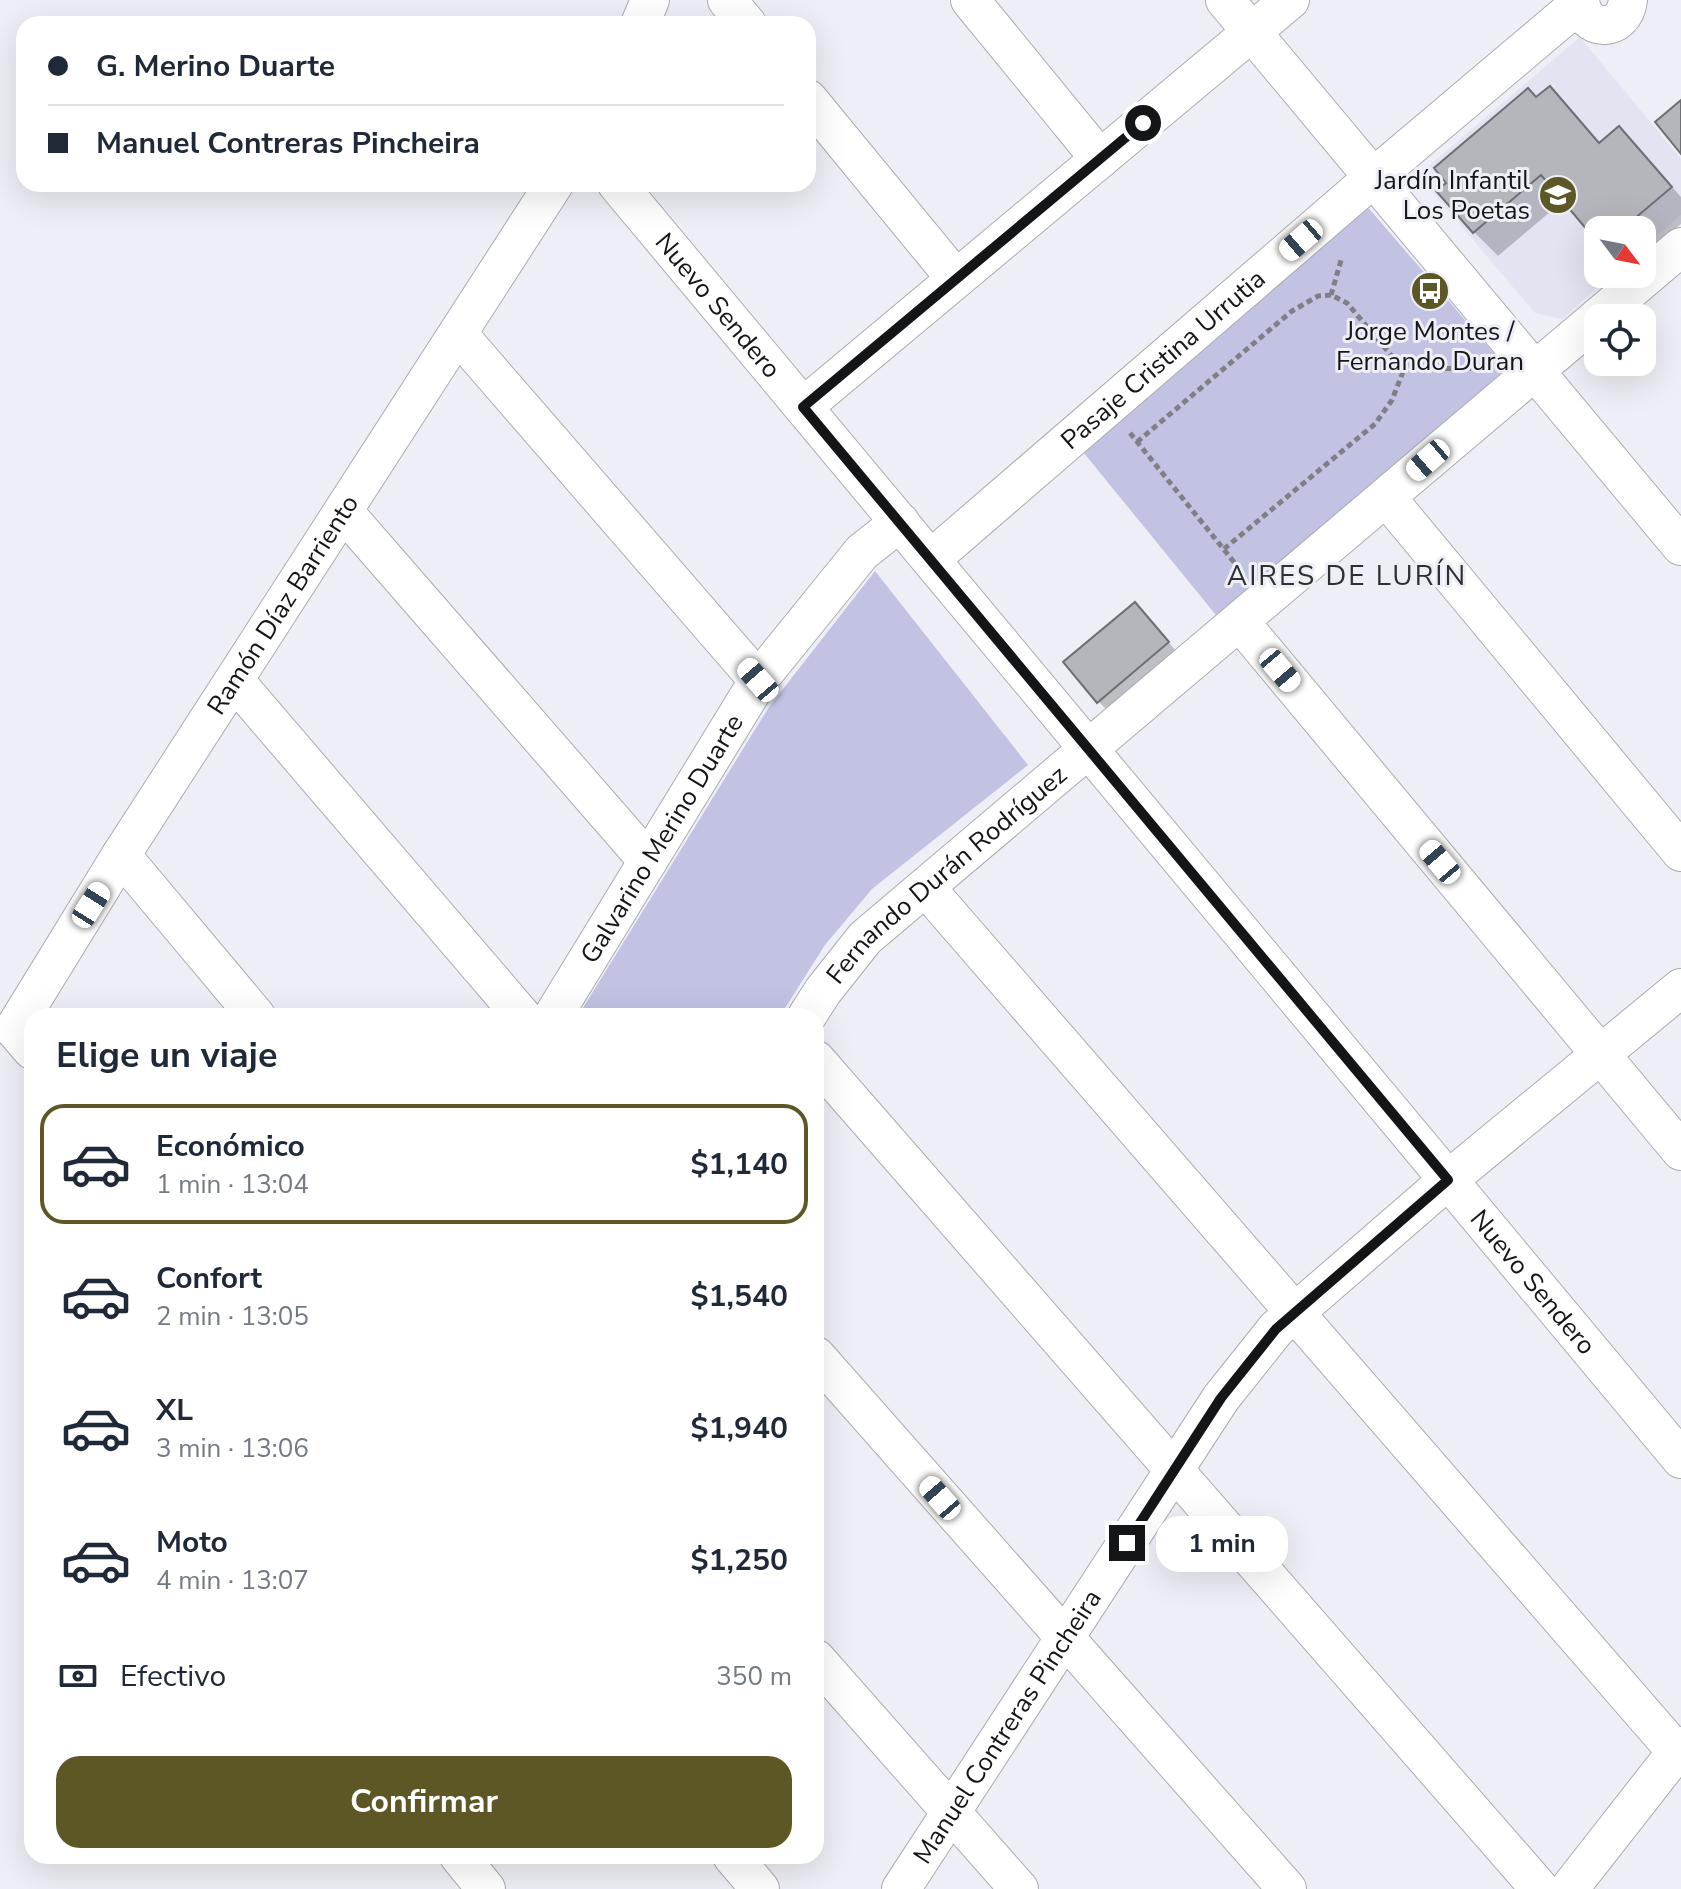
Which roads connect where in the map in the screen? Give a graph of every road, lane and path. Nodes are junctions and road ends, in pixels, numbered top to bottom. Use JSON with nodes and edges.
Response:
{"nodes":[{"id":1,"x":727,"y":0,"type":"edge"},
{"id":2,"x":970,"y":0,"type":"edge"},
{"id":3,"x":1225,"y":0,"type":"edge"},
{"id":4,"x":1290,"y":0,"type":"edge"},
{"id":5,"x":1628,"y":0,"type":"edge"},
{"id":6,"x":1580,"y":2,"type":"edge"},
{"id":7,"x":740,"y":16,"type":"edge"},
{"id":8,"x":1251,"y":32,"type":"junction"},
{"id":9,"x":816,"y":109,"type":"edge"},
{"id":10,"x":1100,"y":159,"type":"junction"},
{"id":11,"x":1373,"y":178,"type":"junction"},
{"id":12,"x":549,"y":192,"type":"edge"},
{"id":13,"x":624,"y":192,"type":"edge"},
{"id":14,"x":1681,"y":247,"type":"edge"},
{"id":15,"x":956,"y":279,"type":"junction"},
{"id":16,"x":458,"y":334,"type":"junction"},
{"id":17,"x":1527,"y":362,"type":"junction"},
{"id":18,"x":1406,"y":364,"type":"junction"},
{"id":19,"x":803,"y":407,"type":"junction"},
{"id":20,"x":1109,"y":407,"type":"junction"},
{"id":21,"x":1137,"y":442,"type":"junction"},
{"id":22,"x":1386,"y":497,"type":"junction"},
{"id":23,"x":344,"y":512,"type":"junction"},
{"id":24,"x":900,"y":522,"type":"junction"},
{"id":25,"x":1681,"y":546,"type":"edge"},
{"id":26,"x":1224,"y":549,"type":"junction"},
{"id":27,"x":931,"y":559,"type":"junction"},
{"id":28,"x":1253,"y":611,"type":"junction"},
{"id":29,"x":758,"y":680,"type":"junction"},
{"id":30,"x":235,"y":681,"type":"junction"},
{"id":31,"x":1089,"y":748,"type":"junction"},
{"id":32,"x":1681,"y":852,"type":"edge"},
{"id":33,"x":121,"y":855,"type":"junction"},
{"id":34,"x":648,"y":861,"type":"junction"},
{"id":35,"x":926,"y":888,"type":"junction"},
{"id":36,"x":1681,"y":988,"type":"edge"},
{"id":37,"x":40,"y":1008,"type":"edge"},
{"id":38,"x":249,"y":1008,"type":"edge"},
{"id":39,"x":515,"y":1008,"type":"edge"},
{"id":40,"x":558,"y":1008,"type":"edge"},
{"id":41,"x":812,"y":1008,"type":"edge"},
{"id":42,"x":1600,"y":1054,"type":"junction"},
{"id":43,"x":824,"y":1069,"type":"edge"},
{"id":44,"x":1681,"y":1151,"type":"edge"},
{"id":45,"x":1448,"y":1180,"type":"junction"},
{"id":46,"x":1295,"y":1312,"type":"junction"},
{"id":47,"x":824,"y":1365,"type":"edge"},
{"id":48,"x":1681,"y":1459,"type":"edge"},
{"id":49,"x":1174,"y":1471,"type":"junction"},
{"id":50,"x":1064,"y":1639,"type":"junction"},
{"id":51,"x":824,"y":1668,"type":"edge"},
{"id":52,"x":1680,"y":1751,"type":"edge"},
{"id":53,"x":951,"y":1812,"type":"junction"},
{"id":54,"x":466,"y":1864,"type":"edge"},
{"id":55,"x":739,"y":1864,"type":"edge"},
{"id":56,"x":486,"y":1889,"type":"edge"},
{"id":57,"x":760,"y":1889,"type":"edge"},
{"id":58,"x":901,"y":1889,"type":"edge"},
{"id":59,"x":1019,"y":1889,"type":"edge"},
{"id":60,"x":1287,"y":1889,"type":"edge"},
{"id":61,"x":1540,"y":1889,"type":"edge"},
{"id":62,"x":1569,"y":1889,"type":"edge"}],
"edges":[{"from":1,"to":7,"type":"street"},
{"from":2,"to":10,"type":"street"},
{"from":3,"to":8,"type":"street"},
{"from":4,"to":8,"type":"street"},
{"from":5,"to":6,"type":"street"},
{"from":6,"to":11,"type":"street","name":"Pasaje Cristina Urrutia"},
{"from":8,"to":10,"type":"street"},
{"from":8,"to":11,"type":"street"},
{"from":9,"to":15,"type":"street"},
{"from":10,"to":15,"type":"street"},
{"from":11,"to":17,"type":"street"},
{"from":11,"to":20,"type":"street","name":"Pasaje Cristina Urrutia"},
{"from":12,"to":16,"type":"street","name":"Ramón Díaz Barriento"},
{"from":13,"to":19,"type":"street","name":"Nuevo Sendero"},
{"from":14,"to":17,"type":"street","name":"Fernando Durán Rodríguez"},
{"from":15,"to":19,"type":"street"},
{"from":16,"to":23,"type":"street","name":"Ramón Díaz Barriento"},
{"from":16,"to":29,"type":"street"},
{"from":17,"to":18,"type":"path"},
{"from":17,"to":22,"type":"street","name":"Fernando Durán Rodríguez"},
{"from":17,"to":25,"type":"street"},
{"from":18,"to":21,"type":"path"},
{"from":18,"to":26,"type":"path"},
{"from":19,"to":24,"type":"street","name":"Nuevo Sendero"},
{"from":20,"to":21,"type":"path"},
{"from":20,"to":27,"type":"street","name":"Pasaje Cristina Urrutia"},
{"from":21,"to":26,"type":"path"},
{"from":22,"to":28,"type":"street","name":"Fernando Durán Rodríguez"},
{"from":22,"to":32,"type":"street"},
{"from":23,"to":30,"type":"street","name":"Ramón Díaz Barriento"},
{"from":23,"to":34,"type":"street"},
{"from":24,"to":27,"type":"street","name":"Nuevo Sendero"},
{"from":24,"to":29,"type":"street","name":"Galvarino Merino Duarte"},
{"from":26,"to":28,"type":"path"},
{"from":27,"to":31,"type":"street","name":"Nuevo Sendero"},
{"from":28,"to":31,"type":"street","name":"Fernando Durán Rodríguez"},
{"from":28,"to":42,"type":"street"},
{"from":29,"to":34,"type":"street","name":"Galvarino Merino Duarte"},
{"from":30,"to":33,"type":"street","name":"Ramón Díaz Barriento"},
{"from":30,"to":39,"type":"street"},
{"from":31,"to":35,"type":"street","name":"Fernando Durán Rodríguez"},
{"from":31,"to":45,"type":"street","name":"Nuevo Sendero"},
{"from":33,"to":37,"type":"street","name":"Ramón Díaz Barriento"},
{"from":33,"to":38,"type":"street"},
{"from":34,"to":40,"type":"street","name":"Galvarino Merino Duarte"},
{"from":35,"to":41,"type":"street","name":"Fernando Durán Rodríguez"},
{"from":35,"to":46,"type":"street"},
{"from":36,"to":42,"type":"street","name":"Manuel Contreras Pincheira"},
{"from":42,"to":44,"type":"street"},
{"from":42,"to":45,"type":"street","name":"Manuel Contreras Pincheira"},
{"from":43,"to":49,"type":"street"},
{"from":45,"to":46,"type":"street","name":"Manuel Contreras Pincheira"},
{"from":45,"to":48,"type":"street","name":"Nuevo Sendero"},
{"from":46,"to":49,"type":"street","name":"Manuel Contreras Pincheira"},
{"from":46,"to":52,"type":"street"},
{"from":47,"to":50,"type":"street"},
{"from":49,"to":50,"type":"street","name":"Manuel Contreras Pincheira"},
{"from":49,"to":61,"type":"street"},
{"from":50,"to":53,"type":"street","name":"Manuel Contreras Pincheira"},
{"from":50,"to":60,"type":"street"},
{"from":51,"to":53,"type":"street"},
{"from":52,"to":62,"type":"street"},
{"from":53,"to":58,"type":"street","name":"Manuel Contreras Pincheira"},
{"from":53,"to":59,"type":"street"},
{"from":54,"to":56,"type":"street"},
{"from":55,"to":57,"type":"street"}]}
